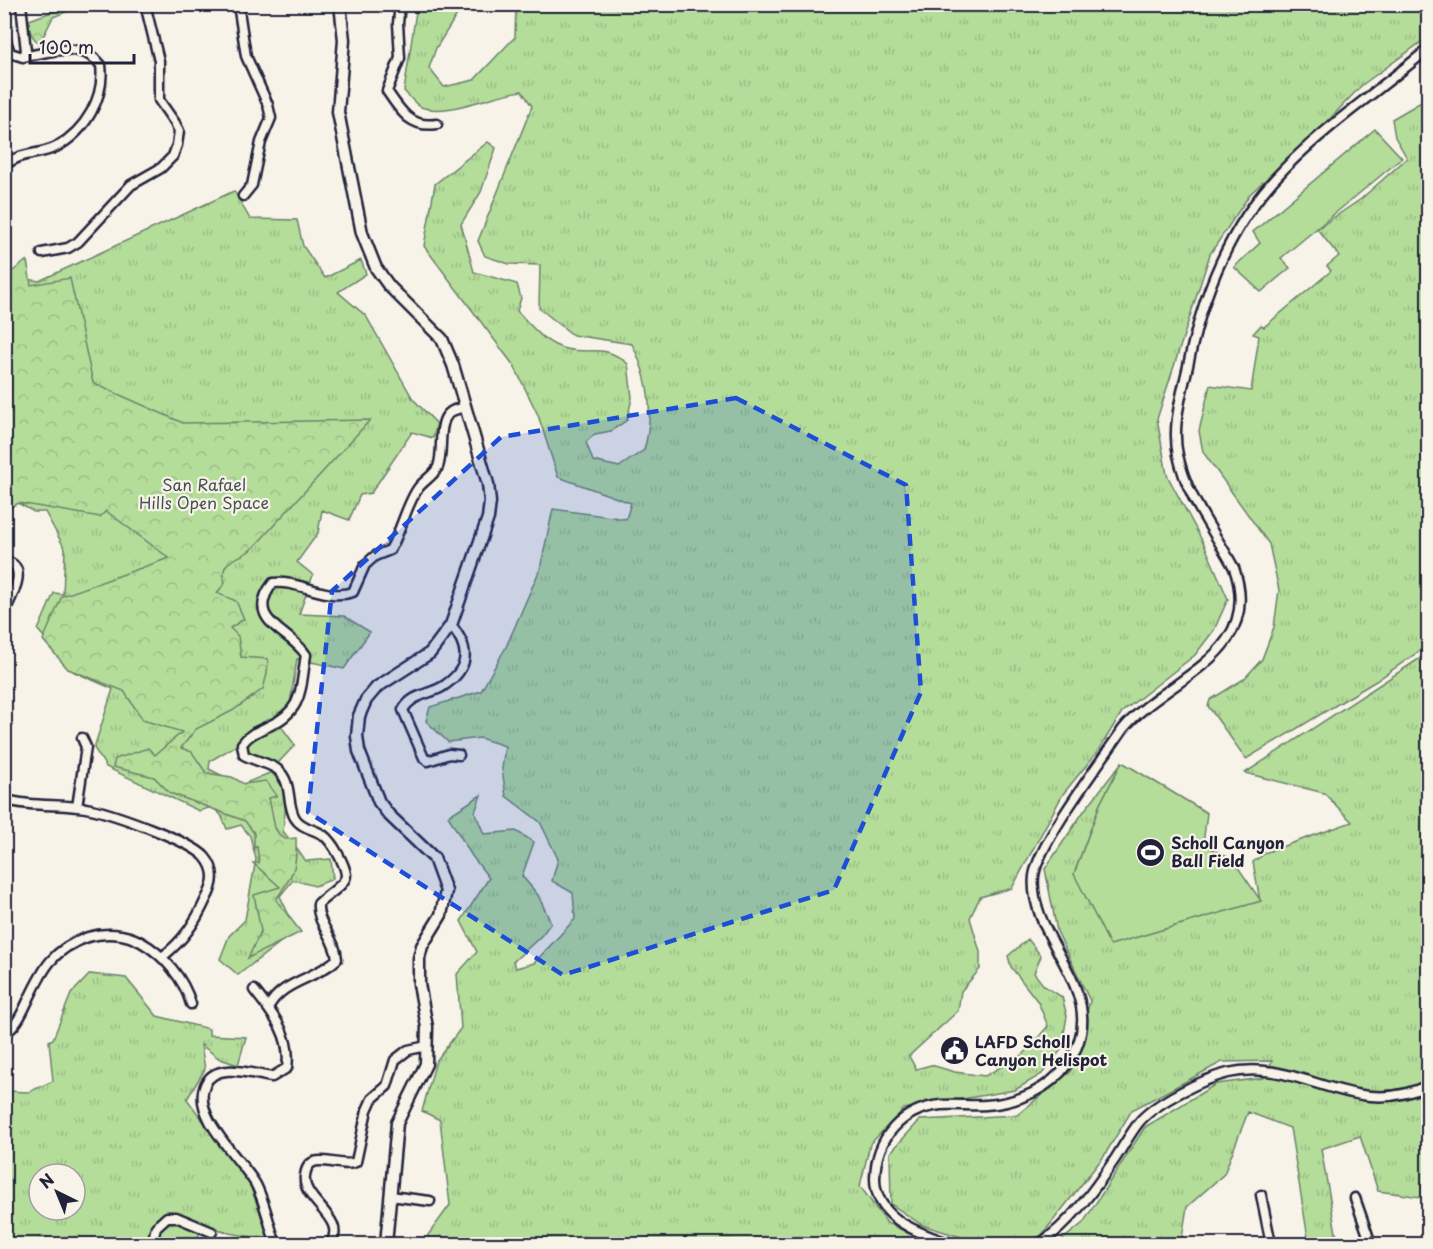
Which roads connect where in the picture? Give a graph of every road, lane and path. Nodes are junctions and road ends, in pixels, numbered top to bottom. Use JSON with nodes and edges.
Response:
{"nodes":[{"id":1,"x":21,"y":4,"type":"edge"},
{"id":2,"x":145,"y":4,"type":"edge"},
{"id":3,"x":238,"y":4,"type":"edge"},
{"id":4,"x":340,"y":4,"type":"edge"},
{"id":5,"x":400,"y":4,"type":"edge"},
{"id":6,"x":4,"y":34,"type":"edge"},
{"id":7,"x":1428,"y":49,"type":"edge"},
{"id":8,"x":23,"y":57,"type":"junction"},
{"id":9,"x":437,"y":124,"type":"dead end"},
{"id":10,"x":4,"y":166,"type":"edge"},
{"id":11,"x":243,"y":196,"type":"dead end"},
{"id":12,"x":42,"y":253,"type":"dead end"},
{"id":13,"x":466,"y":408,"type":"junction"},
{"id":14,"x":4,"y":561,"type":"edge"},
{"id":15,"x":4,"y":613,"type":"edge"},
{"id":16,"x":451,"y":625,"type":"junction"},
{"id":17,"x":82,"y":738,"type":"dead end"},
{"id":18,"x":459,"y":754,"type":"dead end"},
{"id":19,"x":4,"y":799,"type":"edge"},
{"id":20,"x":76,"y":807,"type":"junction"},
{"id":21,"x":162,"y":957,"type":"junction"},
{"id":22,"x":254,"y":990,"type":"dead end"},
{"id":23,"x":191,"y":1004,"type":"dead end"},
{"id":24,"x":268,"y":1008,"type":"junction"},
{"id":25,"x":4,"y":1034,"type":"edge"},
{"id":26,"x":427,"y":1046,"type":"junction"},
{"id":27,"x":1428,"y":1085,"type":"edge"},
{"id":28,"x":1261,"y":1195,"type":"dead end"},
{"id":29,"x":390,"y":1196,"type":"junction"},
{"id":30,"x":1355,"y":1198,"type":"dead end"},
{"id":31,"x":430,"y":1201,"type":"dead end"},
{"id":32,"x":212,"y":1232,"type":"dead end"},
{"id":33,"x":152,"y":1245,"type":"edge"},
{"id":34,"x":276,"y":1245,"type":"edge"},
{"id":35,"x":330,"y":1245,"type":"edge"},
{"id":36,"x":386,"y":1245,"type":"edge"},
{"id":37,"x":951,"y":1245,"type":"edge"},
{"id":38,"x":1039,"y":1245,"type":"edge"},
{"id":39,"x":1271,"y":1245,"type":"edge"},
{"id":40,"x":1371,"y":1245,"type":"edge"}],
"edges":[{"from":1,"to":8,"type":"street"},
{"from":2,"to":12,"type":"street"},
{"from":3,"to":11,"type":"street"},
{"from":4,"to":13,"type":"main road"},
{"from":5,"to":9,"type":"street"},
{"from":6,"to":8,"type":"street"},
{"from":7,"to":37,"type":"street"},
{"from":8,"to":10,"type":"street"},
{"from":13,"to":16,"type":"main road"},
{"from":13,"to":24,"type":"street"},
{"from":14,"to":15,"type":"street"},
{"from":16,"to":18,"type":"street"},
{"from":16,"to":26,"type":"main road"},
{"from":17,"to":20,"type":"street"},
{"from":19,"to":20,"type":"street"},
{"from":20,"to":21,"type":"street"},
{"from":21,"to":23,"type":"street"},
{"from":21,"to":25,"type":"street"},
{"from":22,"to":24,"type":"street"},
{"from":24,"to":34,"type":"street"},
{"from":26,"to":29,"type":"main road"},
{"from":26,"to":35,"type":"street"},
{"from":27,"to":38,"type":"street"},
{"from":28,"to":39,"type":"street"},
{"from":29,"to":31,"type":"street"},
{"from":29,"to":36,"type":"main road"},
{"from":30,"to":40,"type":"street"},
{"from":32,"to":33,"type":"street"}]}
